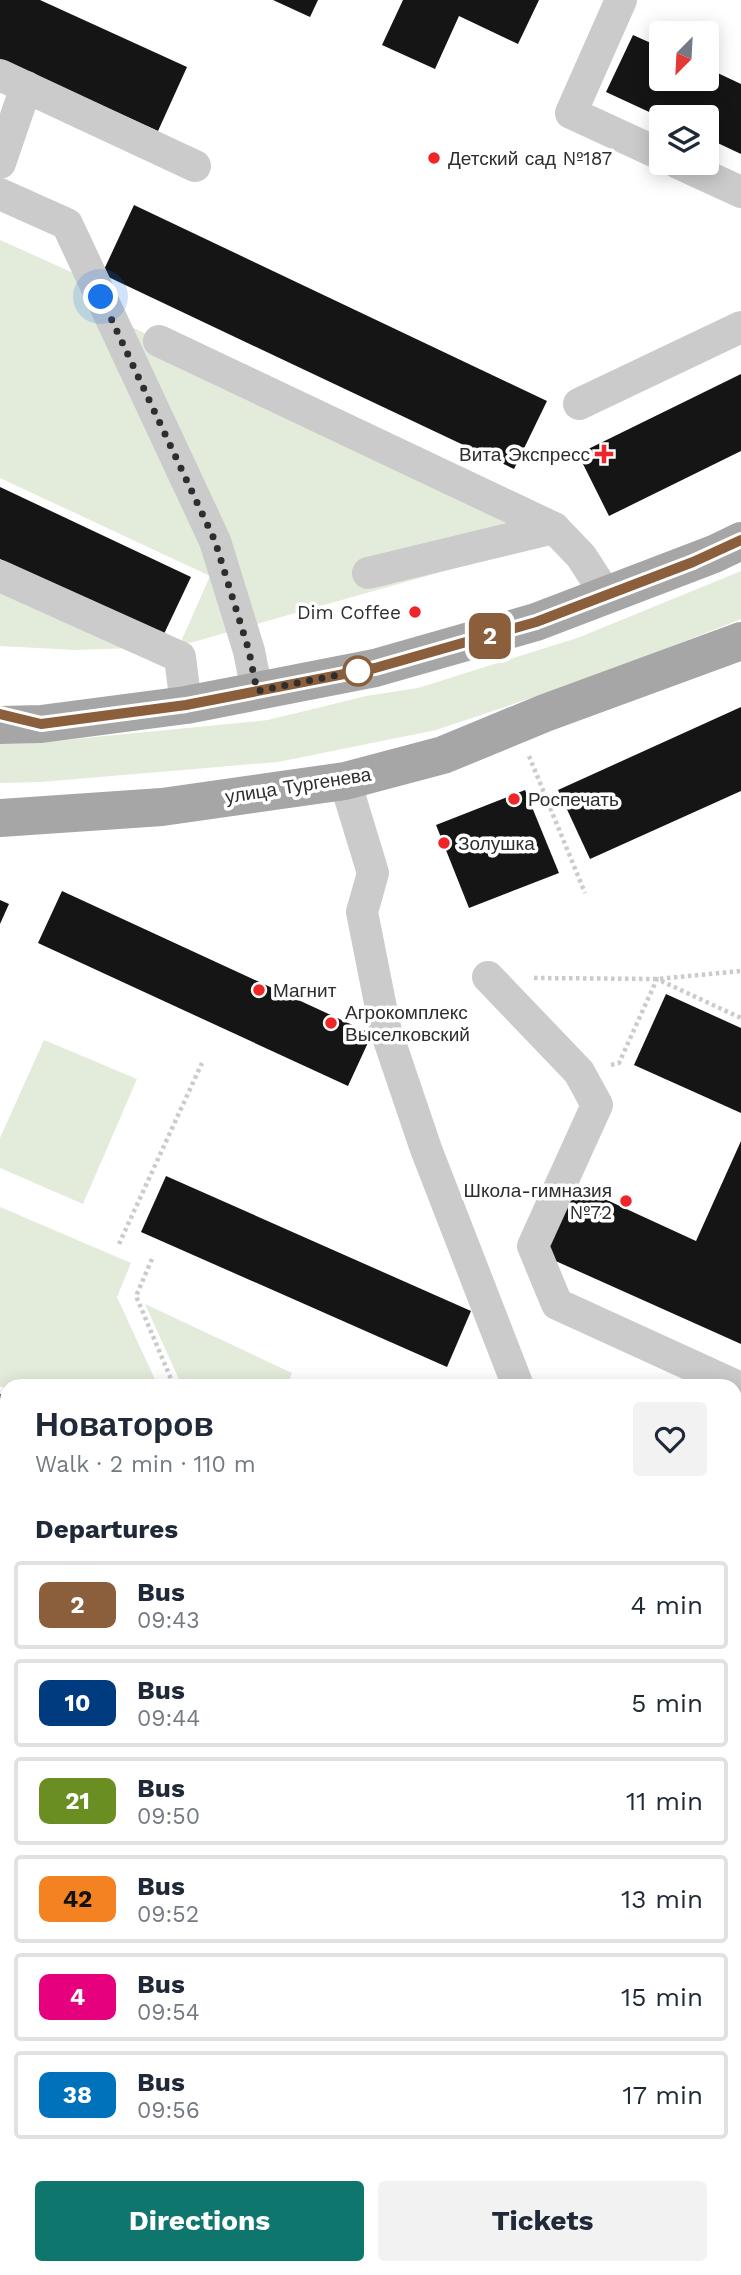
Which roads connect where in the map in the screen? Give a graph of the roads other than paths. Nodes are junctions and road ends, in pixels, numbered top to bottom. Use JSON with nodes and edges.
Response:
{"nodes":[{"id":1,"x":621,"y":0,"type":"edge"},
{"id":2,"x":13,"y":81,"type":"edge"},
{"id":3,"x":649,"y":149,"type":"edge"},
{"id":4,"x":0,"y":163,"type":"edge"},
{"id":5,"x":195,"y":166,"type":"dead end"},
{"id":6,"x":704,"y":175,"type":"edge"},
{"id":7,"x":741,"y":192,"type":"edge"},
{"id":8,"x":0,"y":194,"type":"edge"},
{"id":9,"x":741,"y":327,"type":"edge"},
{"id":10,"x":159,"y":341,"type":"dead end"},
{"id":11,"x":579,"y":404,"type":"dead end"},
{"id":12,"x":554,"y":528,"type":"junction"},
{"id":13,"x":741,"y":541,"type":"edge"},
{"id":14,"x":368,"y":573,"type":"dead end"},
{"id":15,"x":0,"y":576,"type":"edge"},
{"id":16,"x":607,"y":596,"type":"junction"},
{"id":17,"x":741,"y":641,"type":"edge"},
{"id":18,"x":257,"y":691,"type":"junction"},
{"id":19,"x":186,"y":705,"type":"junction"},
{"id":20,"x":0,"y":714,"type":"edge"},
{"id":21,"x":41,"y":724,"type":"junction"},
{"id":22,"x":0,"y":725,"type":"edge"},
{"id":23,"x":345,"y":781,"type":"junction"},
{"id":24,"x":0,"y":818,"type":"edge"},
{"id":25,"x":488,"y":977,"type":"road end"},
{"id":26,"x":516,"y":1379,"type":"edge"},
{"id":27,"x":721,"y":1379,"type":"edge"}],
"edges":[{"from":1,"to":3,"type":"street"},
{"from":2,"to":4,"type":"street"},
{"from":2,"to":5,"type":"street"},
{"from":6,"to":7,"type":"street"},
{"from":8,"to":18,"type":"street"},
{"from":9,"to":11,"type":"street"},
{"from":10,"to":12,"type":"street"},
{"from":12,"to":14,"type":"street"},
{"from":12,"to":16,"type":"street"},
{"from":13,"to":16,"type":"main road"},
{"from":15,"to":19,"type":"street"},
{"from":16,"to":18,"type":"main road"},
{"from":17,"to":23,"type":"main road","name":"улица Тургенева"},
{"from":18,"to":19,"type":"main road"},
{"from":19,"to":21,"type":"main road"},
{"from":20,"to":21,"type":"main road"},
{"from":21,"to":22,"type":"main road"},
{"from":23,"to":24,"type":"main road","name":"улица Тургенева"},
{"from":23,"to":26,"type":"street"},
{"from":25,"to":27,"type":"street"}]}
